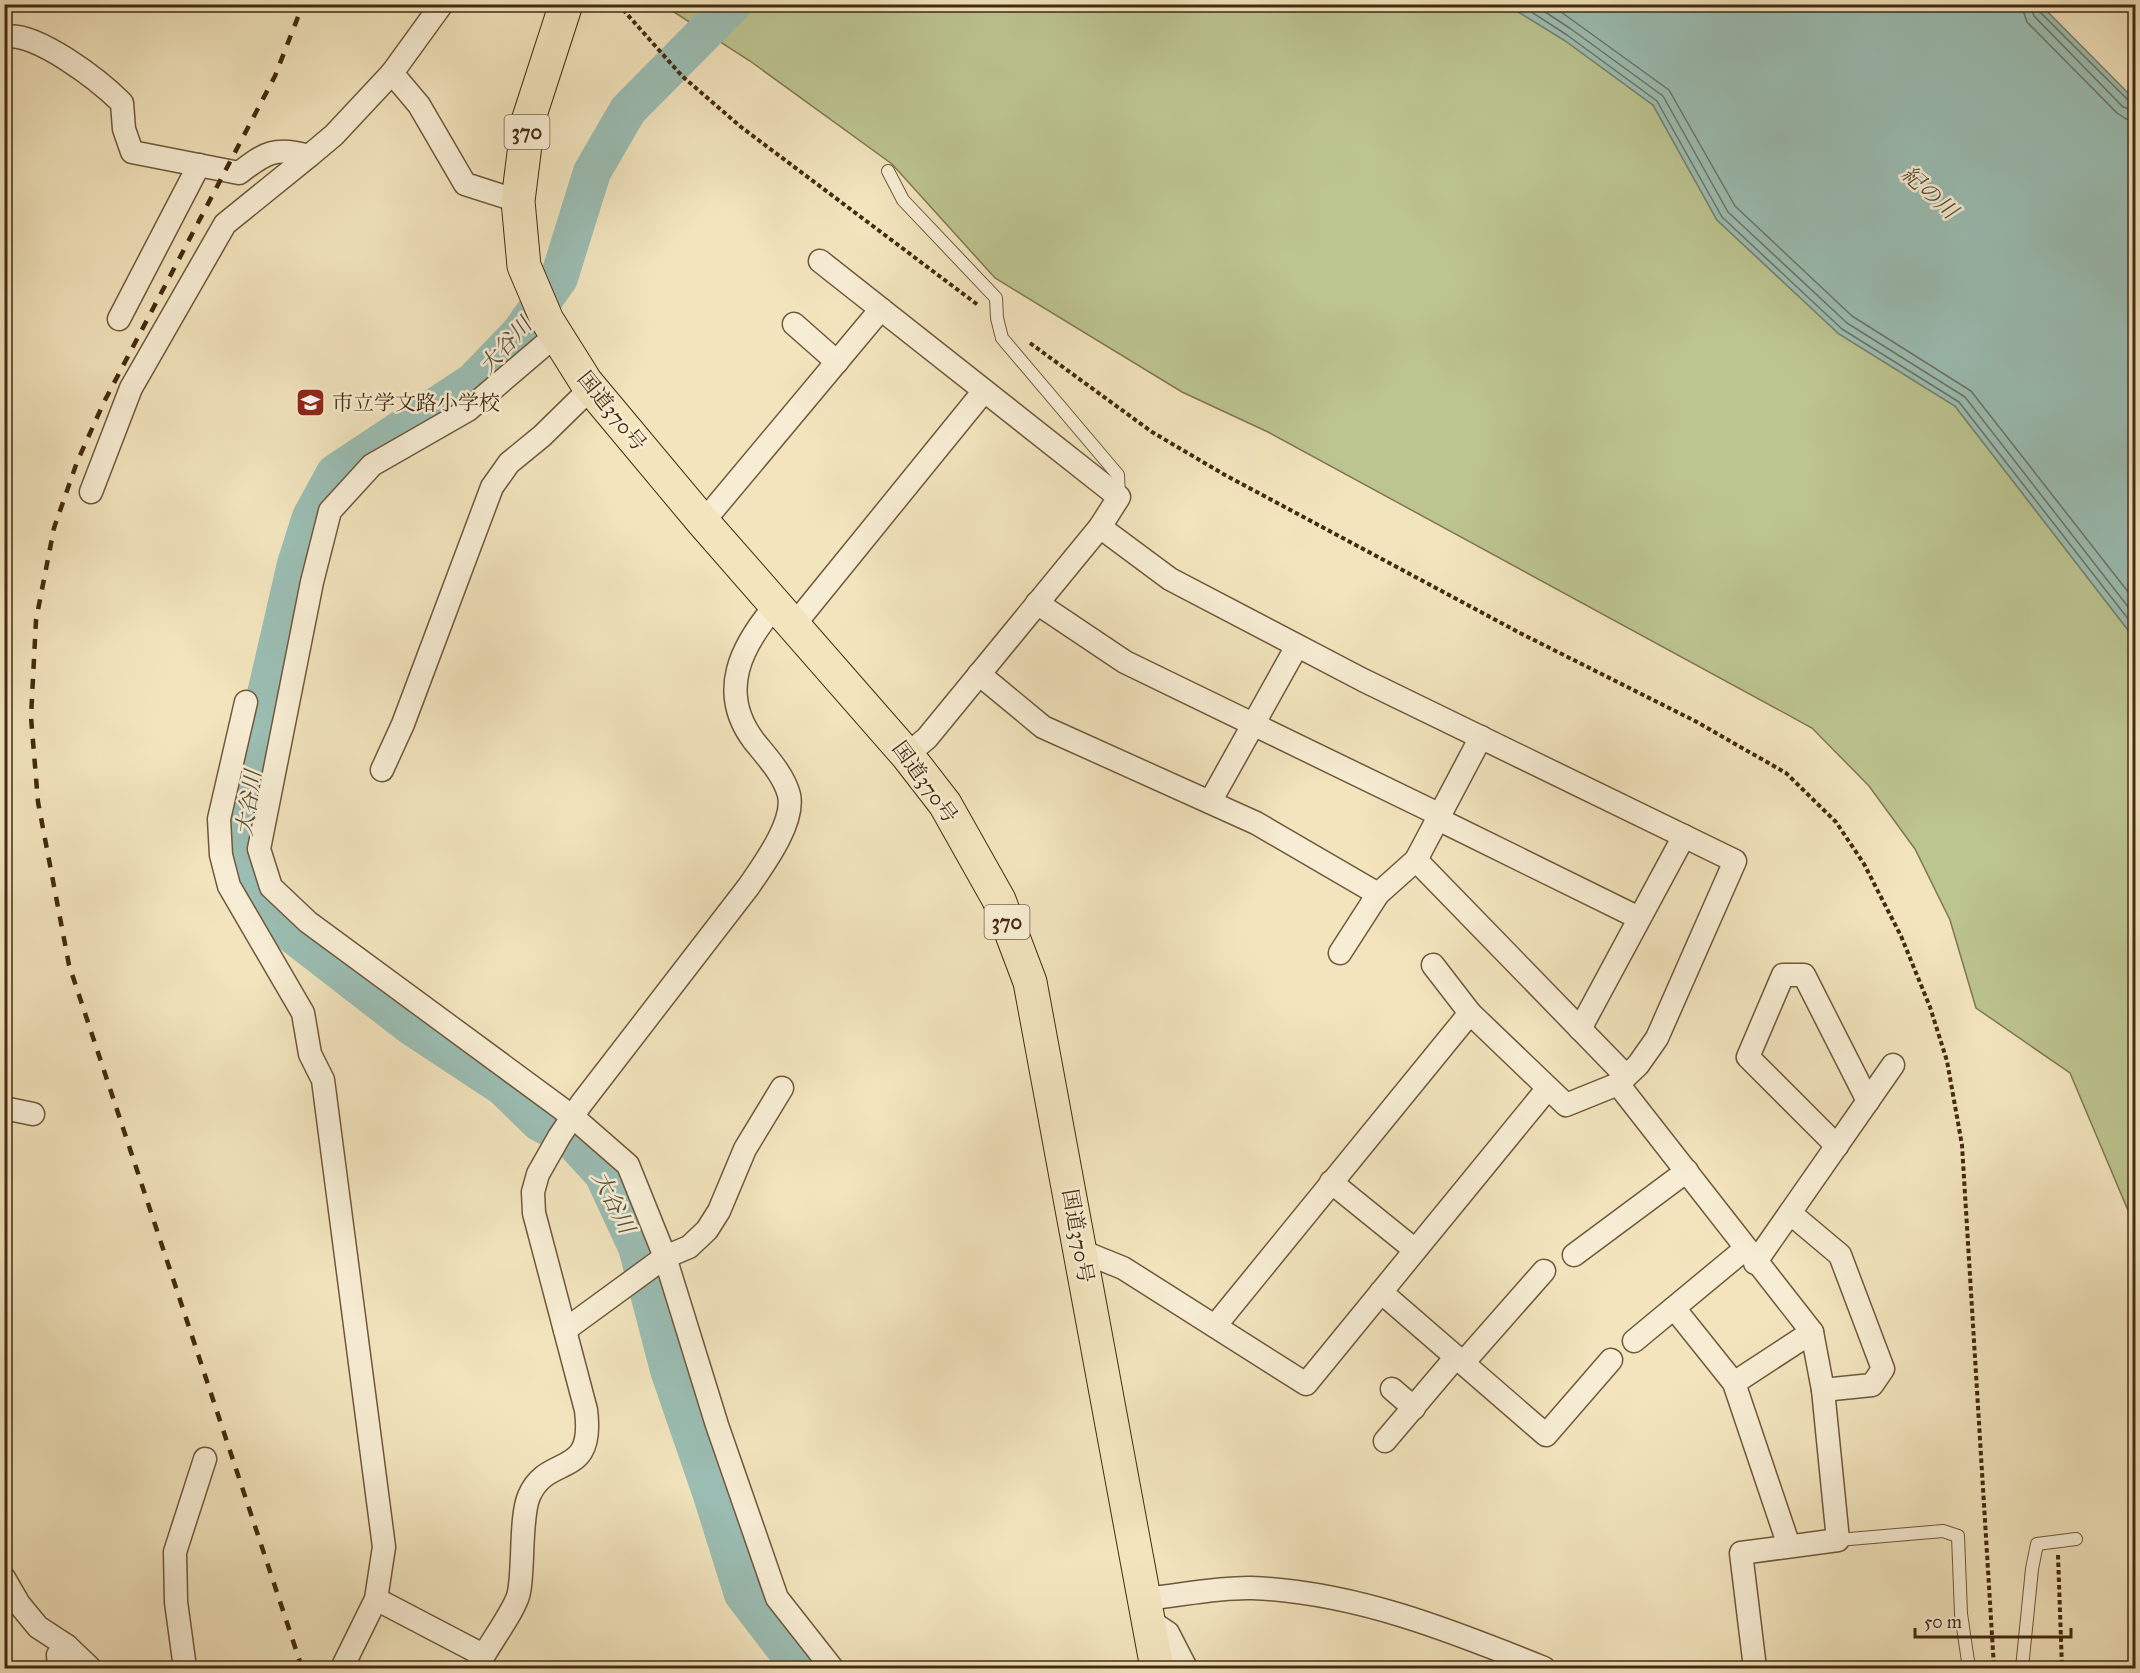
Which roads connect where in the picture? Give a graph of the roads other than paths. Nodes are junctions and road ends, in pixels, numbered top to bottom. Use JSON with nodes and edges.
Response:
{"nodes":[{"id":1,"x":442,"y":4,"type":"edge"},
{"id":2,"x":566,"y":4,"type":"edge"},
{"id":3,"x":4,"y":37,"type":"edge"},
{"id":4,"x":392,"y":73,"type":"junction"},
{"id":5,"x":309,"y":156,"type":"junction"},
{"id":6,"x":199,"y":165,"type":"junction"},
{"id":7,"x":888,"y":171,"type":"dead end"},
{"id":8,"x":518,"y":201,"type":"junction"},
{"id":9,"x":820,"y":261,"type":"dead end"},
{"id":10,"x":881,"y":309,"type":"junction"},
{"id":11,"x":119,"y":319,"type":"dead end"},
{"id":12,"x":794,"y":324,"type":"dead end"},
{"id":13,"x":551,"y":327,"type":"junction"},
{"id":14,"x":837,"y":362,"type":"junction"},
{"id":15,"x":591,"y":388,"type":"junction"},
{"id":16,"x":984,"y":390,"type":"junction"},
{"id":17,"x":91,"y":492,"type":"dead end"},
{"id":18,"x":1119,"y":497,"type":"junction"},
{"id":19,"x":703,"y":522,"type":"junction"},
{"id":20,"x":1100,"y":527,"type":"junction"},
{"id":21,"x":1037,"y":603,"type":"junction"},
{"id":22,"x":785,"y":615,"type":"junction"},
{"id":23,"x":1297,"y":646,"type":"junction"},
{"id":24,"x":979,"y":674,"type":"junction"},
{"id":25,"x":246,"y":702,"type":"dead end"},
{"id":26,"x":1254,"y":723,"type":"junction"},
{"id":27,"x":1481,"y":737,"type":"junction"},
{"id":28,"x":907,"y":755,"type":"junction"},
{"id":29,"x":382,"y":770,"type":"dead end"},
{"id":30,"x":1210,"y":802,"type":"junction"},
{"id":31,"x":1440,"y":816,"type":"junction"},
{"id":32,"x":1684,"y":836,"type":"junction"},
{"id":33,"x":1416,"y":860,"type":"junction"},
{"id":34,"x":1378,"y":894,"type":"junction"},
{"id":35,"x":1639,"y":918,"type":"junction"},
{"id":36,"x":1340,"y":953,"type":"dead end"},
{"id":37,"x":1433,"y":965,"type":"dead end"},
{"id":38,"x":1470,"y":1013,"type":"junction"},
{"id":39,"x":1580,"y":1029,"type":"junction"},
{"id":40,"x":1893,"y":1065,"type":"dead end"},
{"id":41,"x":1622,"y":1080,"type":"junction"},
{"id":42,"x":782,"y":1088,"type":"dead end"},
{"id":43,"x":1548,"y":1088,"type":"junction"},
{"id":44,"x":1868,"y":1101,"type":"junction"},
{"id":45,"x":4,"y":1108,"type":"edge"},
{"id":46,"x":33,"y":1114,"type":"dead end"},
{"id":47,"x":573,"y":1117,"type":"junction"},
{"id":48,"x":1837,"y":1146,"type":"junction"},
{"id":49,"x":1687,"y":1170,"type":"junction"},
{"id":50,"x":1331,"y":1182,"type":"junction"},
{"id":51,"x":1790,"y":1213,"type":"junction"},
{"id":52,"x":1415,"y":1250,"type":"junction"},
{"id":53,"x":1081,"y":1251,"type":"junction"},
{"id":54,"x":1574,"y":1255,"type":"dead end"},
{"id":55,"x":1750,"y":1256,"type":"junction"},
{"id":56,"x":665,"y":1257,"type":"junction"},
{"id":57,"x":1544,"y":1271,"type":"dead end"},
{"id":58,"x":1381,"y":1292,"type":"junction"},
{"id":59,"x":1674,"y":1308,"type":"junction"},
{"id":60,"x":1215,"y":1326,"type":"junction"},
{"id":61,"x":565,"y":1330,"type":"junction"},
{"id":62,"x":1812,"y":1332,"type":"junction"},
{"id":63,"x":1634,"y":1341,"type":"dead end"},
{"id":64,"x":1460,"y":1360,"type":"junction"},
{"id":65,"x":1611,"y":1360,"type":"dead end"},
{"id":66,"x":1734,"y":1383,"type":"junction"},
{"id":67,"x":1392,"y":1389,"type":"dead end"},
{"id":68,"x":1823,"y":1390,"type":"junction"},
{"id":69,"x":1413,"y":1408,"type":"junction"},
{"id":70,"x":1385,"y":1441,"type":"dead end"},
{"id":71,"x":205,"y":1459,"type":"dead end"},
{"id":72,"x":2076,"y":1539,"type":"dead end"},
{"id":73,"x":1838,"y":1540,"type":"junction"},
{"id":74,"x":1789,"y":1546,"type":"junction"},
{"id":75,"x":4,"y":1578,"type":"edge"},
{"id":76,"x":376,"y":1599,"type":"junction"},
{"id":77,"x":1145,"y":1609,"type":"junction"},
{"id":78,"x":67,"y":1646,"type":"junction"},
{"id":79,"x":480,"y":1662,"type":"edge"},
{"id":80,"x":59,"y":1668,"type":"edge"},
{"id":81,"x":90,"y":1668,"type":"edge"},
{"id":82,"x":185,"y":1668,"type":"edge"},
{"id":83,"x":342,"y":1668,"type":"edge"},
{"id":84,"x":832,"y":1668,"type":"edge"},
{"id":85,"x":1157,"y":1668,"type":"edge"},
{"id":86,"x":1186,"y":1668,"type":"edge"},
{"id":87,"x":1544,"y":1668,"type":"edge"},
{"id":88,"x":1755,"y":1668,"type":"edge"},
{"id":89,"x":1969,"y":1668,"type":"edge"},
{"id":90,"x":2022,"y":1668,"type":"edge"}],
"edges":[{"from":1,"to":4,"type":"street"},
{"from":2,"to":8,"type":"highway","name":"国道370号","number":"370"},
{"from":3,"to":6,"type":"street"},
{"from":4,"to":5,"type":"street"},
{"from":4,"to":8,"type":"street"},
{"from":5,"to":6,"type":"street"},
{"from":5,"to":17,"type":"street"},
{"from":6,"to":11,"type":"street"},
{"from":7,"to":18,"type":"lane"},
{"from":8,"to":13,"type":"highway","name":"国道370号","number":"370"},
{"from":9,"to":10,"type":"street"},
{"from":10,"to":14,"type":"street"},
{"from":10,"to":16,"type":"street"},
{"from":12,"to":14,"type":"street"},
{"from":13,"to":15,"type":"highway","name":"国道370号","number":"370"},
{"from":13,"to":47,"type":"street"},
{"from":14,"to":19,"type":"street"},
{"from":15,"to":19,"type":"highway","name":"国道370号","number":"370"},
{"from":15,"to":29,"type":"street"},
{"from":16,"to":18,"type":"street"},
{"from":16,"to":22,"type":"street"},
{"from":18,"to":20,"type":"street"},
{"from":19,"to":22,"type":"highway","name":"国道370号","number":"370"},
{"from":20,"to":21,"type":"street"},
{"from":20,"to":23,"type":"street"},
{"from":21,"to":24,"type":"street"},
{"from":21,"to":26,"type":"street"},
{"from":22,"to":28,"type":"highway","name":"国道370号","number":"370"},
{"from":22,"to":47,"type":"street"},
{"from":23,"to":26,"type":"street"},
{"from":23,"to":27,"type":"street"},
{"from":24,"to":28,"type":"street"},
{"from":24,"to":30,"type":"street"},
{"from":25,"to":76,"type":"street"},
{"from":26,"to":30,"type":"street"},
{"from":26,"to":31,"type":"street"},
{"from":27,"to":31,"type":"street"},
{"from":27,"to":32,"type":"street"},
{"from":28,"to":53,"type":"highway","name":"国道370号","number":"370"},
{"from":30,"to":34,"type":"street"},
{"from":31,"to":33,"type":"street"},
{"from":31,"to":35,"type":"street"},
{"from":32,"to":35,"type":"street"},
{"from":32,"to":41,"type":"street"},
{"from":33,"to":34,"type":"street"},
{"from":33,"to":39,"type":"street"},
{"from":34,"to":36,"type":"street"},
{"from":35,"to":39,"type":"street"},
{"from":37,"to":38,"type":"street"},
{"from":38,"to":43,"type":"street"},
{"from":38,"to":50,"type":"street"},
{"from":39,"to":41,"type":"street"},
{"from":40,"to":44,"type":"street"},
{"from":41,"to":43,"type":"street"},
{"from":41,"to":49,"type":"street"},
{"from":42,"to":56,"type":"street"},
{"from":43,"to":52,"type":"street"},
{"from":44,"to":48,"type":"street"},
{"from":44,"to":48,"type":"street"},
{"from":45,"to":46,"type":"street"},
{"from":47,"to":56,"type":"street"},
{"from":47,"to":61,"type":"street"},
{"from":48,"to":51,"type":"street"},
{"from":49,"to":54,"type":"street"},
{"from":49,"to":55,"type":"street"},
{"from":50,"to":52,"type":"street"},
{"from":50,"to":60,"type":"street"},
{"from":51,"to":55,"type":"street"},
{"from":51,"to":68,"type":"street"},
{"from":52,"to":58,"type":"street"},
{"from":53,"to":60,"type":"street"},
{"from":53,"to":77,"type":"highway","name":"国道370号","number":"370"},
{"from":55,"to":59,"type":"street"},
{"from":55,"to":62,"type":"street"},
{"from":56,"to":61,"type":"street"},
{"from":56,"to":84,"type":"street"},
{"from":57,"to":64,"type":"street"},
{"from":58,"to":60,"type":"street"},
{"from":58,"to":64,"type":"street"},
{"from":59,"to":63,"type":"street"},
{"from":59,"to":66,"type":"street"},
{"from":61,"to":79,"type":"street"},
{"from":62,"to":66,"type":"street"},
{"from":62,"to":68,"type":"street"},
{"from":64,"to":65,"type":"street"},
{"from":64,"to":69,"type":"street"},
{"from":66,"to":74,"type":"street"},
{"from":67,"to":69,"type":"street"},
{"from":68,"to":73,"type":"street"},
{"from":69,"to":70,"type":"street"},
{"from":71,"to":82,"type":"street"},
{"from":72,"to":90,"type":"lane"},
{"from":73,"to":74,"type":"street"},
{"from":73,"to":89,"type":"lane"},
{"from":74,"to":88,"type":"street"},
{"from":75,"to":78,"type":"street"},
{"from":76,"to":79,"type":"street"},
{"from":76,"to":83,"type":"street"},
{"from":77,"to":85,"type":"highway","name":"国道370号","number":"370"},
{"from":77,"to":86,"type":"street"},
{"from":77,"to":87,"type":"street"},
{"from":78,"to":80,"type":"street"},
{"from":78,"to":81,"type":"street"}]}
